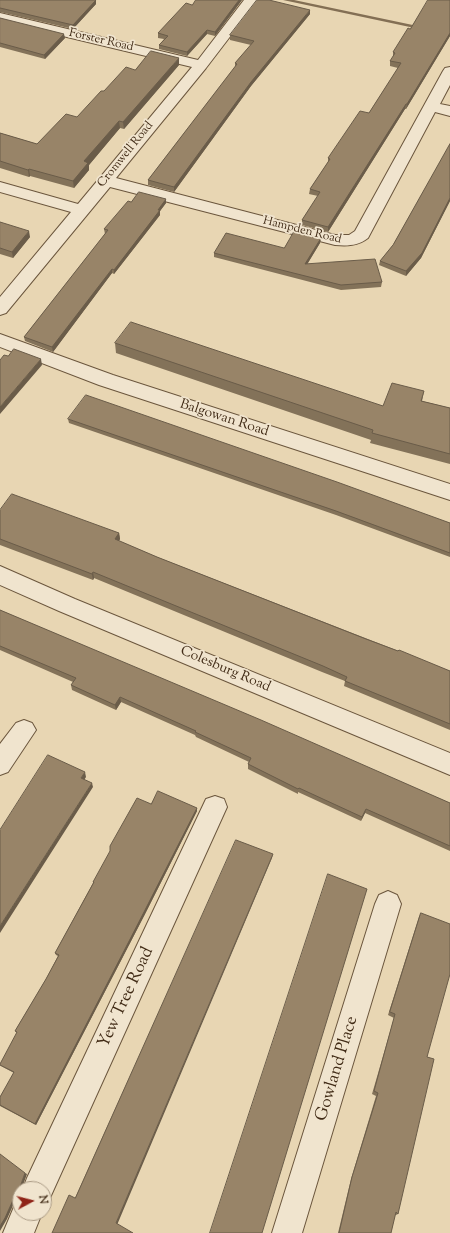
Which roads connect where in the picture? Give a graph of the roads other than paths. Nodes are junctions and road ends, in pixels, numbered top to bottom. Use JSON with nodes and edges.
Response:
{"nodes":[{"id":1,"x":251,"y":0,"type":"edge"},
{"id":2,"x":0,"y":17,"type":"edge"},
{"id":3,"x":202,"y":65,"type":"junction"},
{"id":4,"x":450,"y":71,"type":"edge"},
{"id":5,"x":432,"y":106,"type":"junction"},
{"id":6,"x":450,"y":111,"type":"edge"},
{"id":7,"x":107,"y":180,"type":"junction"},
{"id":8,"x":0,"y":186,"type":"edge"},
{"id":9,"x":81,"y":210,"type":"junction"},
{"id":10,"x":0,"y":309,"type":"edge"},
{"id":11,"x":0,"y":340,"type":"edge"},
{"id":12,"x":450,"y":492,"type":"edge"},
{"id":13,"x":0,"y":575,"type":"edge"},
{"id":14,"x":24,"y":730,"type":"dead end"},
{"id":15,"x":0,"y":764,"type":"edge"},
{"id":16,"x":450,"y":764,"type":"edge"},
{"id":17,"x":215,"y":807,"type":"dead end"},
{"id":18,"x":388,"y":904,"type":"dead end"},
{"id":19,"x":42,"y":1181,"type":"edge"},
{"id":20,"x":23,"y":1221,"type":"edge"},
{"id":21,"x":18,"y":1233,"type":"edge"},
{"id":22,"x":287,"y":1233,"type":"edge"}],
"edges":[{"from":1,"to":3,"type":"street","name":"Cromwell Road"},
{"from":2,"to":3,"type":"street","name":"Forster Road"},
{"from":3,"to":7,"type":"street","name":"Cromwell Road"},
{"from":4,"to":5,"type":"street","name":"Hampden Road"},
{"from":5,"to":6,"type":"street"},
{"from":5,"to":7,"type":"street","name":"Hampden Road"},
{"from":7,"to":9,"type":"street","name":"Cromwell Road"},
{"from":8,"to":9,"type":"street"},
{"from":9,"to":10,"type":"street","name":"Cromwell Road"},
{"from":11,"to":12,"type":"street","name":"Balgowan Road"},
{"from":13,"to":16,"type":"street","name":"Colesburg Road"},
{"from":14,"to":15,"type":"street"},
{"from":17,"to":19,"type":"street","name":"Yew Tree Road"},
{"from":18,"to":22,"type":"street","name":"Gowland Place"},
{"from":20,"to":21,"type":"street"}]}
